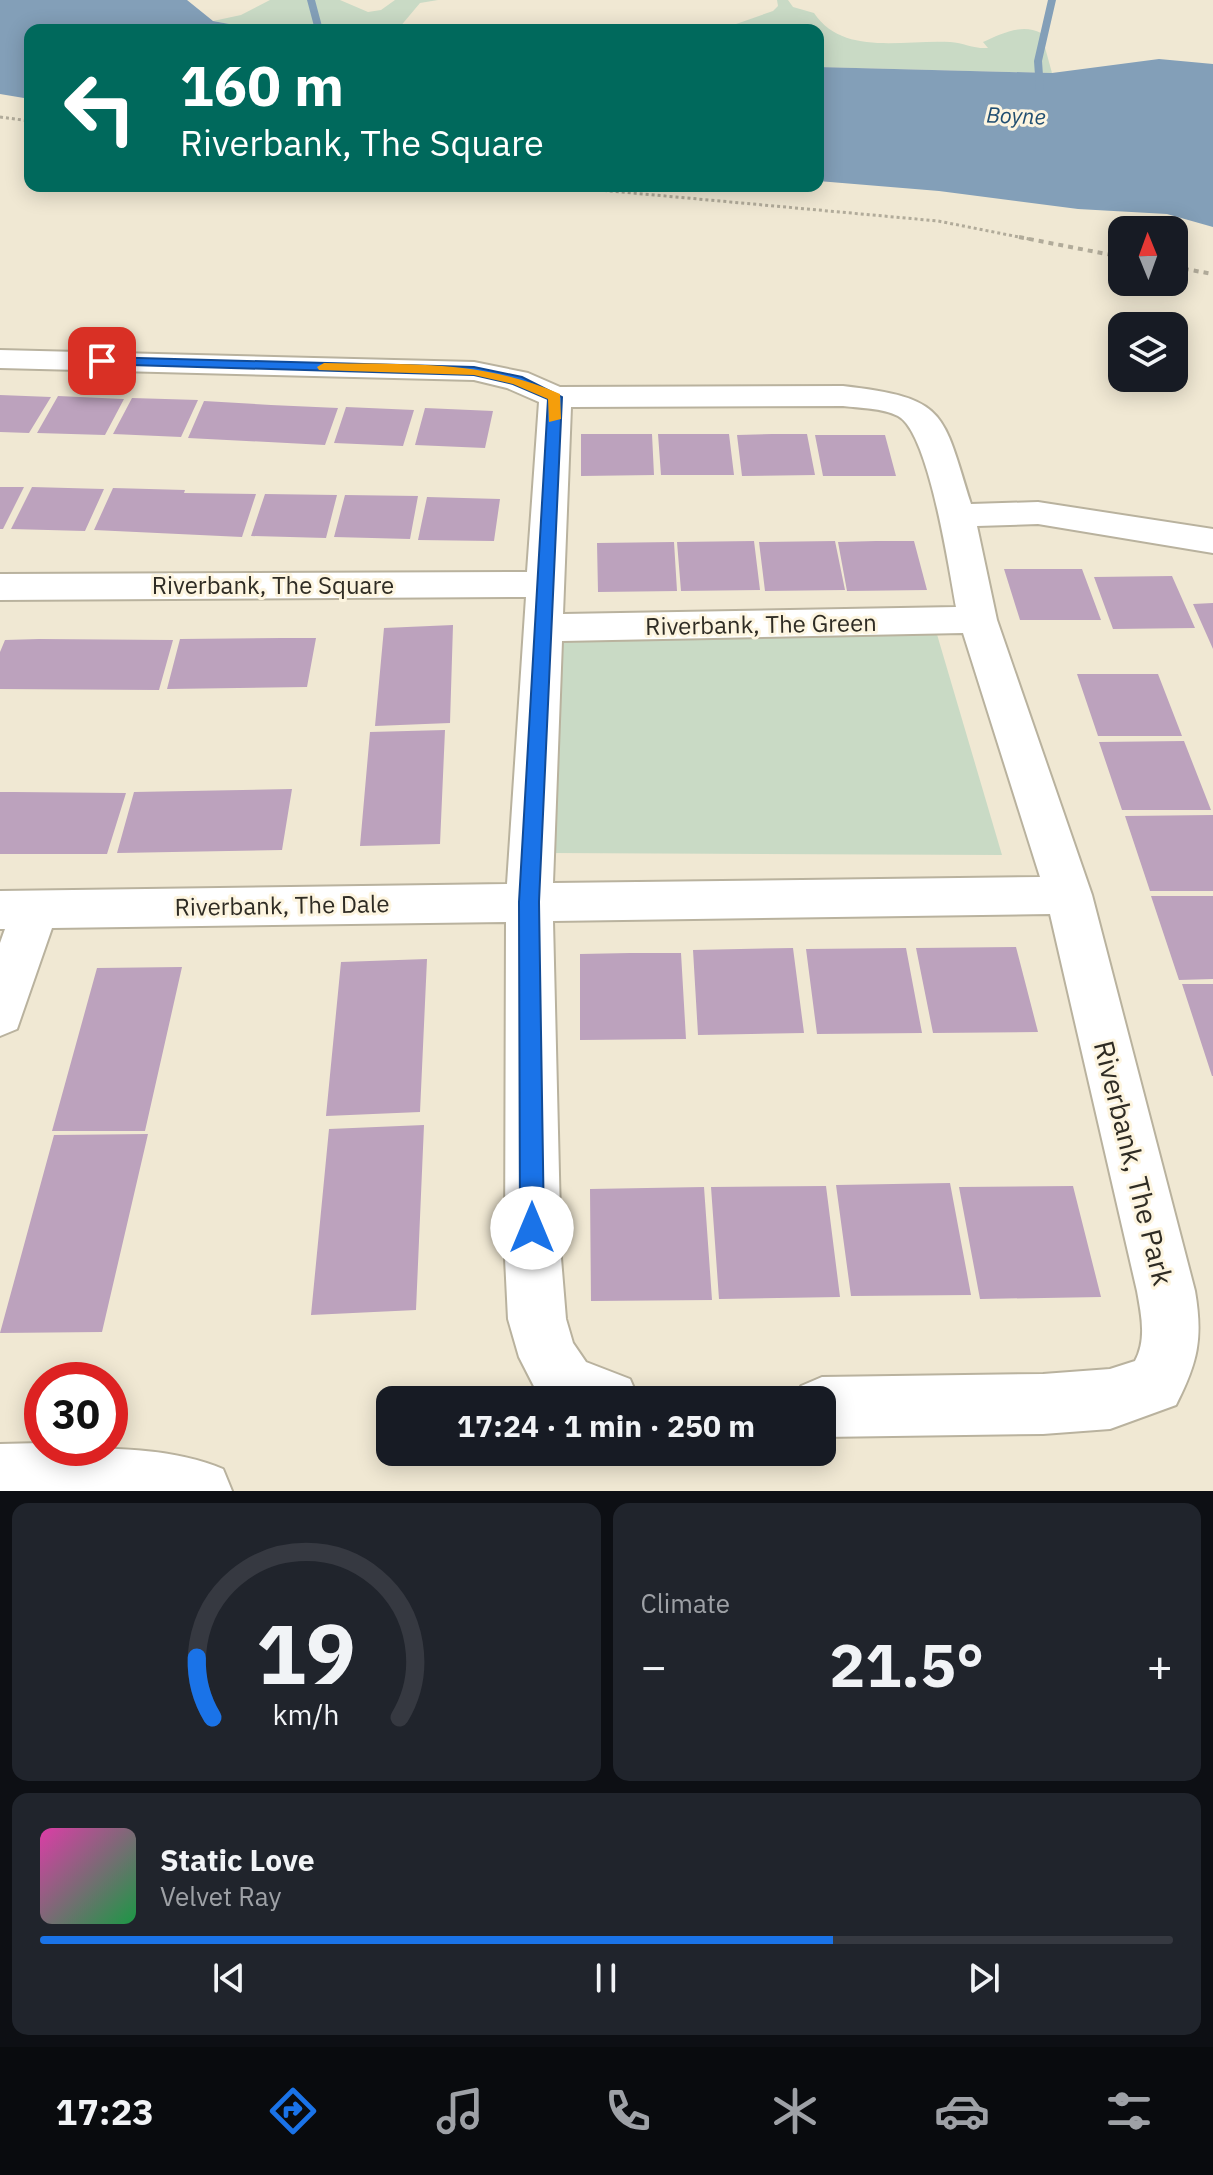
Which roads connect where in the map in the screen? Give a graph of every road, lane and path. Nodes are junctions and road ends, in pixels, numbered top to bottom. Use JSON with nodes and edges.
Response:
{"nodes":[{"id":1,"x":0,"y":117,"type":"edge"},
{"id":2,"x":24,"y":120,"type":"edge"},
{"id":3,"x":647,"y":192,"type":"edge"},
{"id":4,"x":1108,"y":254,"type":"edge"},
{"id":5,"x":1188,"y":270,"type":"edge"},
{"id":6,"x":1213,"y":274,"type":"edge"},
{"id":7,"x":0,"y":359,"type":"edge"},
{"id":8,"x":555,"y":397,"type":"junction"},
{"id":9,"x":957,"y":516,"type":"junction"},
{"id":10,"x":1213,"y":541,"type":"edge"},
{"id":11,"x":545,"y":584,"type":"junction"},
{"id":12,"x":0,"y":587,"type":"edge"},
{"id":13,"x":978,"y":620,"type":"junction"},
{"id":14,"x":543,"y":628,"type":"junction"},
{"id":15,"x":1069,"y":895,"type":"junction"},
{"id":16,"x":529,"y":902,"type":"junction"},
{"id":17,"x":17,"y":910,"type":"edge"},
{"id":18,"x":0,"y":1014,"type":"edge"},
{"id":19,"x":566,"y":1386,"type":"edge"},
{"id":20,"x":836,"y":1407,"type":"edge"},
{"id":21,"x":0,"y":1475,"type":"edge"},
{"id":22,"x":201,"y":1491,"type":"edge"}],
"edges":[{"from":1,"to":2,"type":"path"},
{"from":3,"to":4,"type":"path"},
{"from":5,"to":6,"type":"path"},
{"from":7,"to":8,"type":"street"},
{"from":8,"to":9,"type":"street","name":"Riverbank, The Park"},
{"from":8,"to":11,"type":"street"},
{"from":9,"to":10,"type":"street"},
{"from":9,"to":13,"type":"street","name":"Riverbank, The Park"},
{"from":11,"to":12,"type":"street","name":"Riverbank, The Square"},
{"from":11,"to":14,"type":"street"},
{"from":13,"to":14,"type":"street","name":"Riverbank, The Green"},
{"from":13,"to":15,"type":"street","name":"Riverbank, The Park"},
{"from":14,"to":16,"type":"street"},
{"from":15,"to":16,"type":"street","name":"Riverbank, The Dale"},
{"from":15,"to":20,"type":"street","name":"Riverbank, The Park"},
{"from":16,"to":17,"type":"street","name":"Riverbank, The Dale"},
{"from":16,"to":19,"type":"street"},
{"from":17,"to":18,"type":"street","name":"Riverbank, The Dale"},
{"from":21,"to":22,"type":"street"}]}
